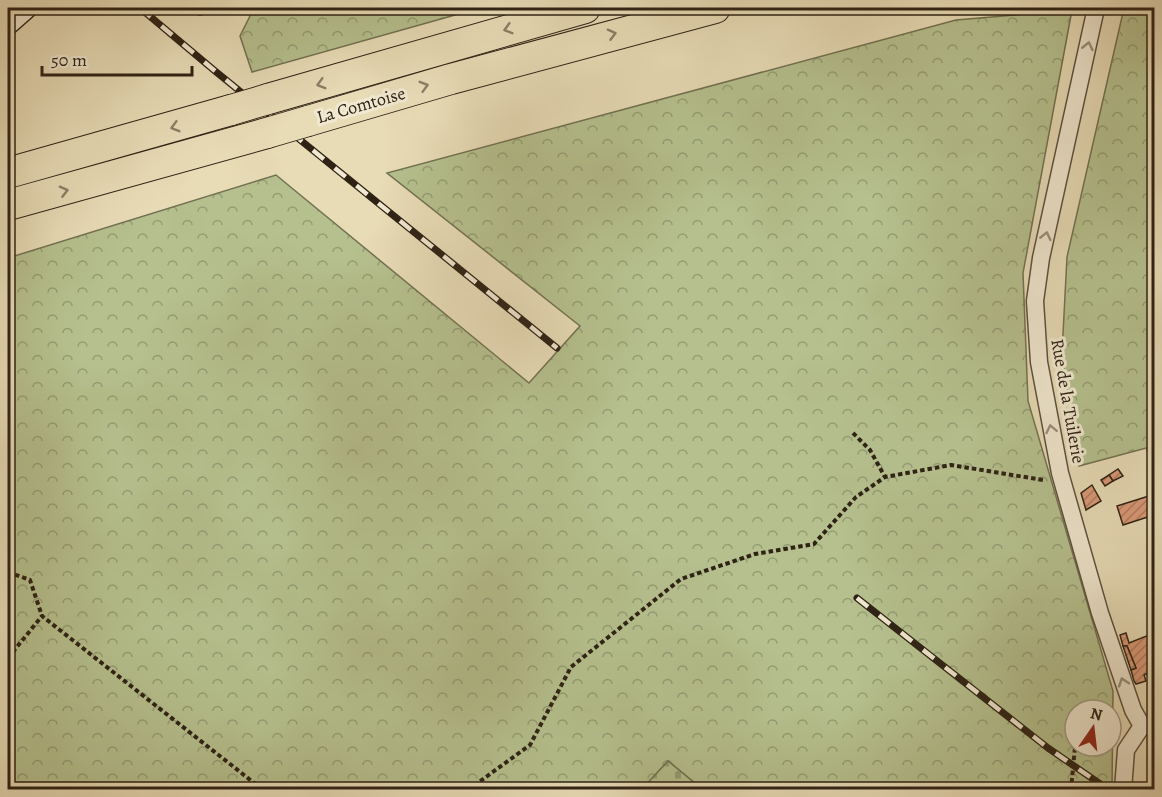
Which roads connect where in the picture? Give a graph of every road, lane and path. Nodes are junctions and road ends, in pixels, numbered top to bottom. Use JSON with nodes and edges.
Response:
{"nodes":[{"id":1,"x":25,"y":8,"type":"edge"},
{"id":2,"x":585,"y":8,"type":"edge"},
{"id":3,"x":715,"y":8,"type":"edge"},
{"id":4,"x":1096,"y":8,"type":"edge"},
{"id":5,"x":8,"y":23,"type":"edge"},
{"id":6,"x":8,"y":173,"type":"edge"},
{"id":7,"x":8,"y":206,"type":"edge"},
{"id":8,"x":853,"y":433,"type":"dead end"},
{"id":9,"x":885,"y":477,"type":"junction"},
{"id":10,"x":1064,"y":486,"type":"junction"},
{"id":11,"x":8,"y":572,"type":"edge"},
{"id":12,"x":42,"y":616,"type":"junction"},
{"id":13,"x":8,"y":658,"type":"edge"},
{"id":14,"x":1148,"y":725,"type":"edge"},
{"id":15,"x":1074,"y":758,"type":"edge"},
{"id":16,"x":1123,"y":782,"type":"edge"},
{"id":17,"x":263,"y":789,"type":"edge"},
{"id":18,"x":468,"y":789,"type":"edge"},
{"id":19,"x":1071,"y":789,"type":"edge"}],
"edges":[{"from":1,"to":5,"type":"main road"},
{"from":2,"to":6,"type":"highway","name":"La Comtoise","one_way":true,"bridge":true},
{"from":7,"to":3,"type":"highway","name":"La Comtoise","one_way":true,"bridge":true},
{"from":10,"to":4,"type":"street","name":"Rue de la Tuilerie","one_way":true},
{"from":8,"to":9,"type":"path"},
{"from":9,"to":10,"type":"path"},
{"from":9,"to":18,"type":"path"},
{"from":14,"to":10,"type":"street","name":"Rue de la Tuilerie","one_way":true},
{"from":11,"to":12,"type":"path"},
{"from":12,"to":13,"type":"path"},
{"from":12,"to":17,"type":"path"},
{"from":14,"to":16,"type":"street","name":"Rue de la Tuilerie"},
{"from":15,"to":19,"type":"path","bridge":true}]}
